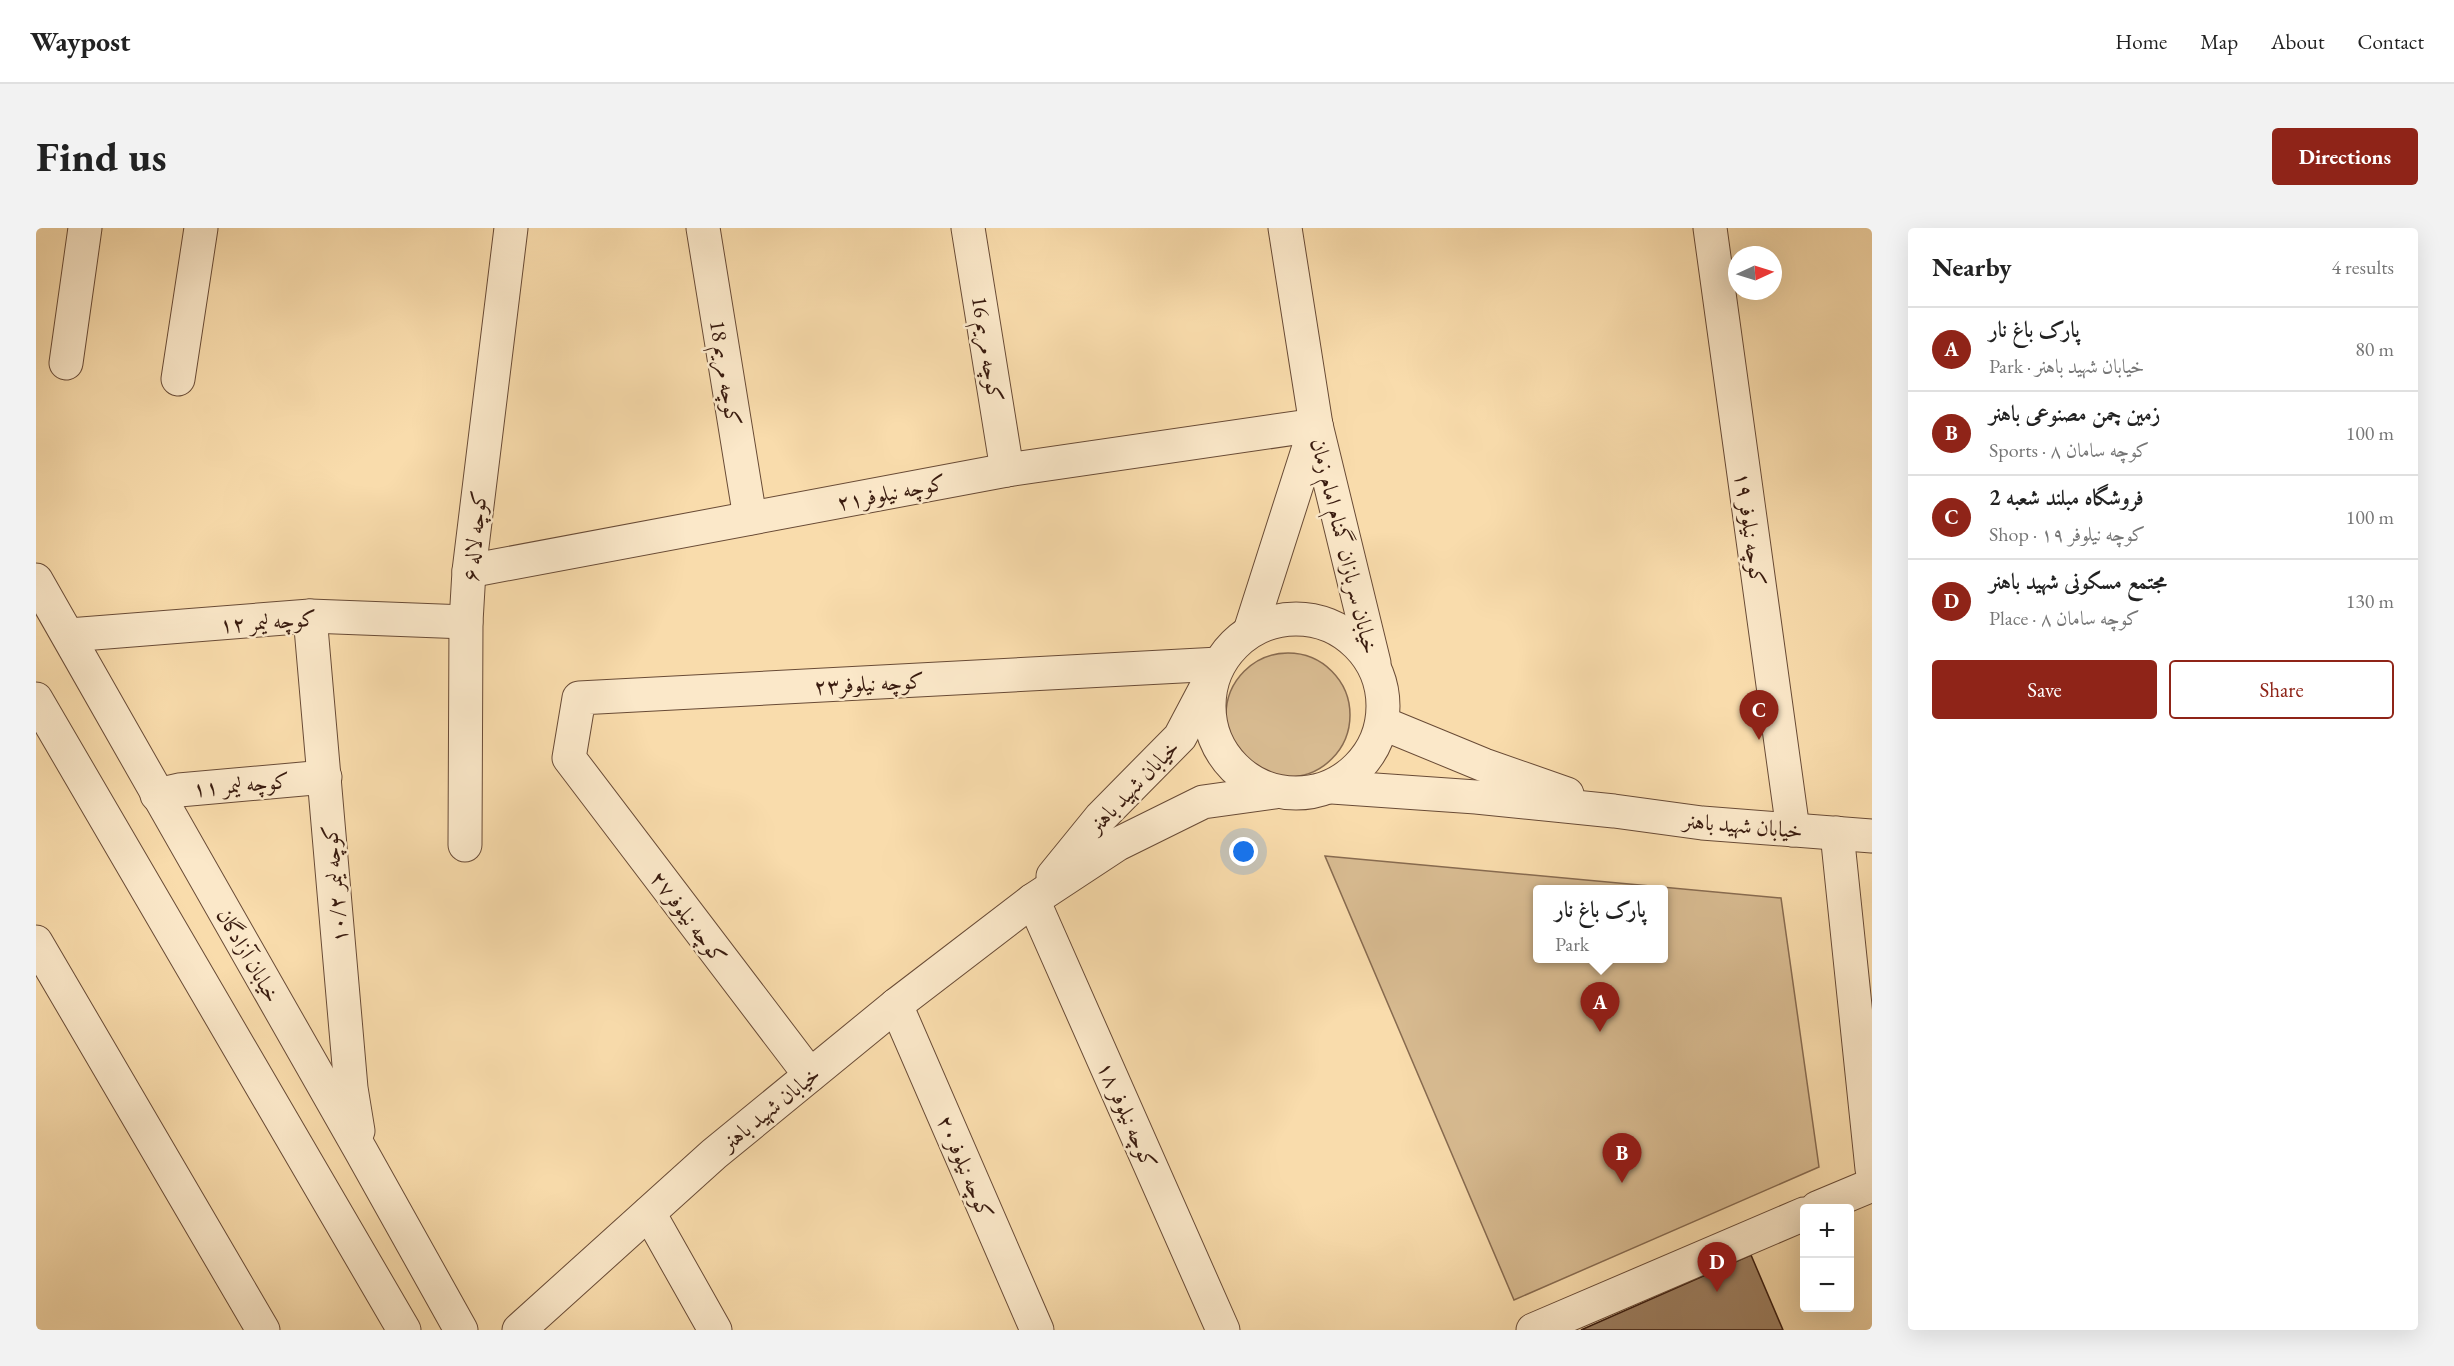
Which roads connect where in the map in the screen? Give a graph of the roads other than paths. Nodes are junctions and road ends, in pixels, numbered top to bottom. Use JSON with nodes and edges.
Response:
{"nodes":[{"id":1,"x":85,"y":228,"type":"edge"},
{"id":2,"x":201,"y":228,"type":"edge"},
{"id":3,"x":511,"y":228,"type":"edge"},
{"id":4,"x":703,"y":228,"type":"edge"},
{"id":5,"x":968,"y":228,"type":"edge"},
{"id":6,"x":1285,"y":228,"type":"edge"},
{"id":7,"x":1710,"y":228,"type":"edge"},
{"id":8,"x":66,"y":363,"type":"dead end"},
{"id":9,"x":178,"y":380,"type":"dead end"},
{"id":10,"x":1316,"y":425,"type":"junction"},
{"id":11,"x":1007,"y":470,"type":"junction"},
{"id":12,"x":750,"y":518,"type":"junction"},
{"id":13,"x":469,"y":571,"type":"junction"},
{"id":14,"x":36,"y":580,"type":"edge"},
{"id":15,"x":310,"y":616,"type":"junction"},
{"id":16,"x":466,"y":622,"type":"junction"},
{"id":17,"x":1250,"y":631,"type":"junction"},
{"id":18,"x":69,"y":635,"type":"junction"},
{"id":19,"x":1219,"y":664,"type":"junction"},
{"id":20,"x":1375,"y":668,"type":"junction"},
{"id":21,"x":36,"y":699,"type":"edge"},
{"id":22,"x":1382,"y":723,"type":"junction"},
{"id":23,"x":569,"y":758,"type":"joint"},
{"id":24,"x":325,"y":777,"type":"junction"},
{"id":25,"x":1332,"y":787,"type":"junction"},
{"id":26,"x":1275,"y":792,"type":"junction"},
{"id":27,"x":157,"y":795,"type":"junction"},
{"id":28,"x":1614,"y":811,"type":"junction"},
{"id":29,"x":1793,"y":830,"type":"junction"},
{"id":30,"x":1836,"y":833,"type":"junction"},
{"id":31,"x":1872,"y":836,"type":"edge"},
{"id":32,"x":465,"y":845,"type":"dead end"},
{"id":33,"x":1033,"y":900,"type":"junction"},
{"id":34,"x":36,"y":942,"type":"edge"},
{"id":35,"x":896,"y":1005,"type":"junction"},
{"id":36,"x":810,"y":1076,"type":"junction"},
{"id":37,"x":362,"y":1151,"type":"junction"},
{"id":38,"x":1872,"y":1169,"type":"edge"},
{"id":39,"x":1872,"y":1185,"type":"edge"},
{"id":40,"x":1828,"y":1204,"type":"edge"},
{"id":41,"x":649,"y":1212,"type":"junction"},
{"id":42,"x":1800,"y":1216,"type":"edge"},
{"id":43,"x":263,"y":1330,"type":"edge"},
{"id":44,"x":404,"y":1330,"type":"edge"},
{"id":45,"x":460,"y":1330,"type":"edge"},
{"id":46,"x":519,"y":1330,"type":"edge"},
{"id":47,"x":715,"y":1330,"type":"edge"},
{"id":48,"x":1037,"y":1330,"type":"edge"},
{"id":49,"x":1222,"y":1330,"type":"edge"},
{"id":50,"x":1533,"y":1330,"type":"edge"}],
"edges":[{"from":1,"to":8,"type":"street"},
{"from":2,"to":9,"type":"street"},
{"from":3,"to":13,"type":"street","name":"کوچه لاله ۶"},
{"from":4,"to":12,"type":"street","name":"کوچه مریم 18"},
{"from":5,"to":11,"type":"street","name":"کوچه مریم 16"},
{"from":6,"to":10,"type":"street","name":"خیابان سربازان گمنام امام زمان"},
{"from":7,"to":29,"type":"street","name":"کوچه نیلوفر ۱۹"},
{"from":10,"to":11,"type":"street","name":"کوچه نیلوفر۲۱"},
{"from":10,"to":17,"type":"street","name":"خیابان سربازان گمنام امام زمان"},
{"from":10,"to":20,"type":"street","name":"خیابان سربازان گمنام امام زمان"},
{"from":11,"to":12,"type":"street","name":"کوچه نیلوفر۲۱"},
{"from":12,"to":13,"type":"street","name":"کوچه نیلوفر۲۱"},
{"from":13,"to":16,"type":"street","name":"کوچه لاله ۶"},
{"from":14,"to":18,"type":"street","name":"خیابان آزادگان"},
{"from":15,"to":16,"type":"street","name":"کوچه لیمر ۱۲"},
{"from":15,"to":18,"type":"street","name":"کوچه لیمر ۱۲"},
{"from":15,"to":24,"type":"street","name":"کوچه لیمر ۱۰/۲"},
{"from":16,"to":32,"type":"street","name":"کوچه لاله ۶"},
{"from":17,"to":19,"type":"street"},
{"from":17,"to":20,"type":"street"},
{"from":18,"to":27,"type":"street","name":"خیابان آزادگان"},
{"from":19,"to":23,"type":"street","name":"کوچه نیلوفر۲۳"},
{"from":19,"to":26,"type":"street"},
{"from":19,"to":33,"type":"street","name":"خیابان شهید باهنر"},
{"from":20,"to":22,"type":"street"},
{"from":21,"to":44,"type":"street"},
{"from":22,"to":25,"type":"street"},
{"from":22,"to":28,"type":"street","name":"خیابان شهید باهنر"},
{"from":23,"to":36,"type":"street","name":"کوچه نیلوفر۲۷"},
{"from":24,"to":27,"type":"street","name":"کوچه لیمر ۱۱"},
{"from":24,"to":37,"type":"street","name":"کوچه لیمر ۱۰/۲"},
{"from":25,"to":26,"type":"street"},
{"from":25,"to":28,"type":"street","name":"خیابان شهید باهنر"},
{"from":26,"to":33,"type":"street","name":"خیابان شهید باهنر"},
{"from":27,"to":37,"type":"street","name":"خیابان آزادگان"},
{"from":28,"to":29,"type":"street","name":"خیابان شهید باهنر"},
{"from":29,"to":30,"type":"street","name":"خیابان شهید باهنر"},
{"from":30,"to":31,"type":"street","name":"خیابان شهید باهنر"},
{"from":30,"to":38,"type":"street"},
{"from":33,"to":35,"type":"street","name":"خیابان شهید باهنر"},
{"from":33,"to":49,"type":"street","name":"کوچه نیلوفر ۱۸"},
{"from":34,"to":43,"type":"street"},
{"from":35,"to":36,"type":"street","name":"خیابان شهید باهنر"},
{"from":35,"to":48,"type":"street","name":"کوچه نیلوفر۲۰"},
{"from":36,"to":41,"type":"street","name":"خیابان شهید باهنر"},
{"from":37,"to":45,"type":"street","name":"خیابان آزادگان"},
{"from":39,"to":40,"type":"street"},
{"from":41,"to":46,"type":"street","name":"خیابان شهید باهنر"},
{"from":41,"to":47,"type":"street"},
{"from":42,"to":50,"type":"street"}]}
